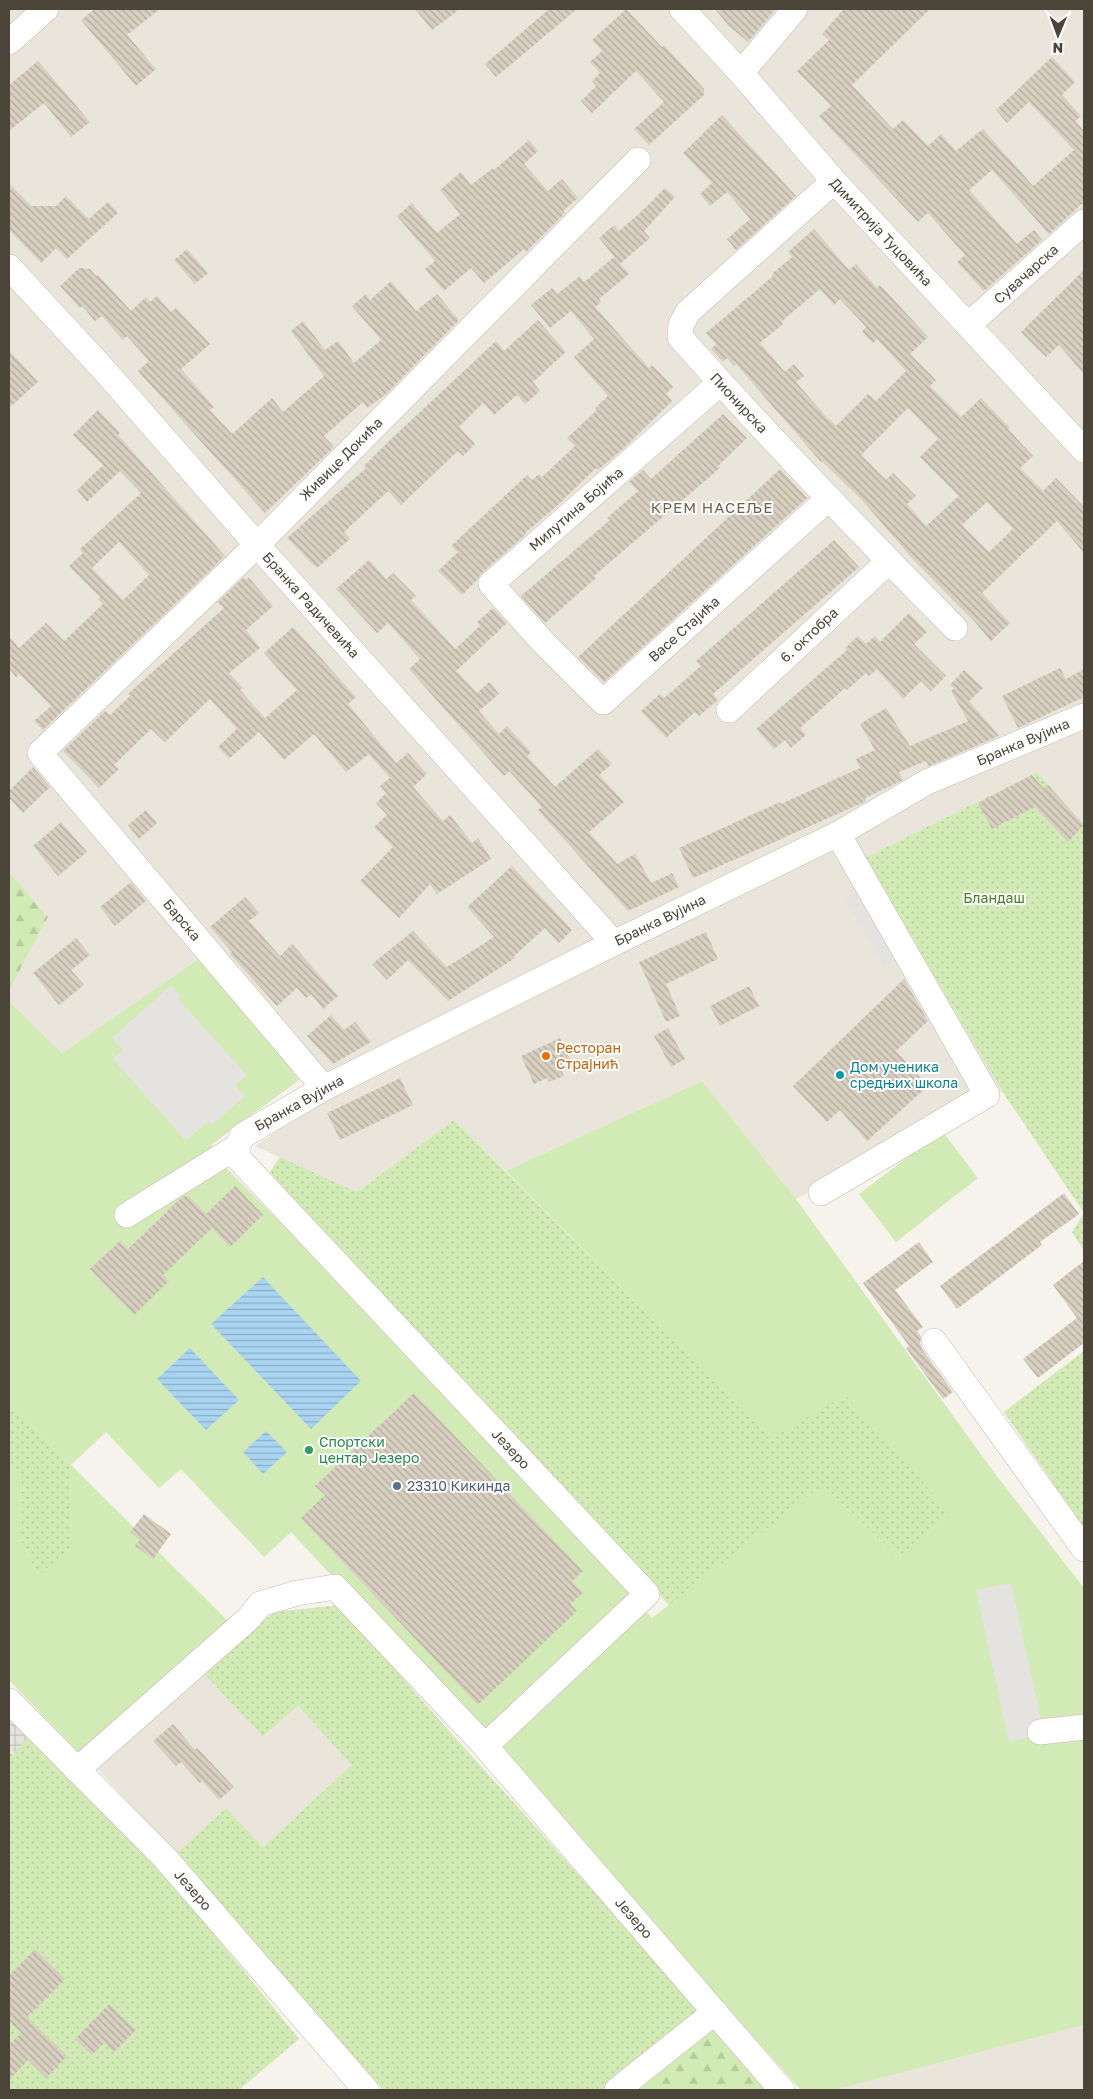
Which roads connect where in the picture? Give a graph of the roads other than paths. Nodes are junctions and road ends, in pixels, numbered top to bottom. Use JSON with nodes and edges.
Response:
{"nodes":[{"id":1,"x":46,"y":9,"type":"edge"},
{"id":2,"x":682,"y":9,"type":"edge"},
{"id":3,"x":795,"y":9,"type":"edge"},
{"id":4,"x":9,"y":42,"type":"edge"},
{"id":5,"x":741,"y":73,"type":"junction"},
{"id":6,"x":638,"y":160,"type":"dead end"},
{"id":7,"x":834,"y":181,"type":"junction"},
{"id":8,"x":1084,"y":222,"type":"edge"},
{"id":9,"x":9,"y":267,"type":"edge"},
{"id":10,"x":968,"y":326,"type":"junction"},
{"id":11,"x":720,"y":383,"type":"junction"},
{"id":12,"x":1084,"y":450,"type":"edge"},
{"id":13,"x":829,"y":498,"type":"junction"},
{"id":14,"x":257,"y":545,"type":"junction"},
{"id":15,"x":889,"y":561,"type":"junction"},
{"id":16,"x":955,"y":628,"type":"dead end"},
{"id":17,"x":543,"y":642,"type":"joint"},
{"id":18,"x":729,"y":710,"type":"dead end"},
{"id":19,"x":1084,"y":716,"type":"edge"},
{"id":20,"x":40,"y":753,"type":"joint"},
{"id":21,"x":838,"y":834,"type":"junction"},
{"id":22,"x":614,"y":943,"type":"junction"},
{"id":23,"x":324,"y":1088,"type":"junction"},
{"id":24,"x":240,"y":1141,"type":"junction"},
{"id":25,"x":821,"y":1193,"type":"dead end"},
{"id":26,"x":127,"y":1214,"type":"dead end"},
{"id":27,"x":934,"y":1341,"type":"dead end"},
{"id":28,"x":1084,"y":1549,"type":"edge"},
{"id":29,"x":13,"y":1712,"type":"edge"},
{"id":30,"x":1084,"y":1728,"type":"edge"},
{"id":31,"x":1040,"y":1732,"type":"dead end"},
{"id":32,"x":485,"y":1746,"type":"junction"},
{"id":33,"x":77,"y":1770,"type":"junction"},
{"id":34,"x":714,"y":2012,"type":"junction"},
{"id":35,"x":366,"y":2090,"type":"edge"},
{"id":36,"x":617,"y":2090,"type":"edge"},
{"id":37,"x":782,"y":2090,"type":"edge"}],
"edges":[{"from":1,"to":4,"type":"street"},
{"from":2,"to":5,"type":"street","name":"Димитрија Туцовића"},
{"from":3,"to":5,"type":"street"},
{"from":5,"to":7,"type":"street","name":"Димитрија Туцовића"},
{"from":6,"to":14,"type":"street","name":"Живице Докића"},
{"from":7,"to":10,"type":"street","name":"Димитрија Туцовића"},
{"from":7,"to":11,"type":"street","name":"Пионирска"},
{"from":8,"to":10,"type":"street","name":"Сувачарска"},
{"from":9,"to":14,"type":"street","name":"Бранка Радичевића"},
{"from":10,"to":12,"type":"street","name":"Димитрија Туцовића"},
{"from":11,"to":13,"type":"street","name":"Пионирска"},
{"from":11,"to":17,"type":"street","name":"Милутина Бојића"},
{"from":13,"to":15,"type":"street","name":"Пионирска"},
{"from":13,"to":17,"type":"street","name":"Васе Стајића"},
{"from":14,"to":20,"type":"street","name":"Живице Докића"},
{"from":14,"to":22,"type":"street","name":"Бранка Радичевића"},
{"from":15,"to":16,"type":"street","name":"Пионирска"},
{"from":15,"to":18,"type":"street","name":"6. октобра"},
{"from":19,"to":21,"type":"street","name":"Бранка Вујина"},
{"from":20,"to":23,"type":"street","name":"Барска"},
{"from":21,"to":22,"type":"street","name":"Бранка Вујина"},
{"from":21,"to":25,"type":"street"},
{"from":22,"to":23,"type":"street","name":"Бранка Вујина"},
{"from":23,"to":24,"type":"street","name":"Бранка Вујина"},
{"from":24,"to":26,"type":"street","name":"Бранка Вујина"},
{"from":24,"to":32,"type":"street","name":"Језеро"},
{"from":27,"to":28,"type":"street"},
{"from":29,"to":33,"type":"street","name":"Језеро"},
{"from":30,"to":31,"type":"street"},
{"from":32,"to":33,"type":"street","name":"Језеро"},
{"from":32,"to":34,"type":"street","name":"Језеро"},
{"from":33,"to":35,"type":"street","name":"Језеро"},
{"from":34,"to":36,"type":"street"},
{"from":34,"to":37,"type":"street","name":"Језеро"}]}
